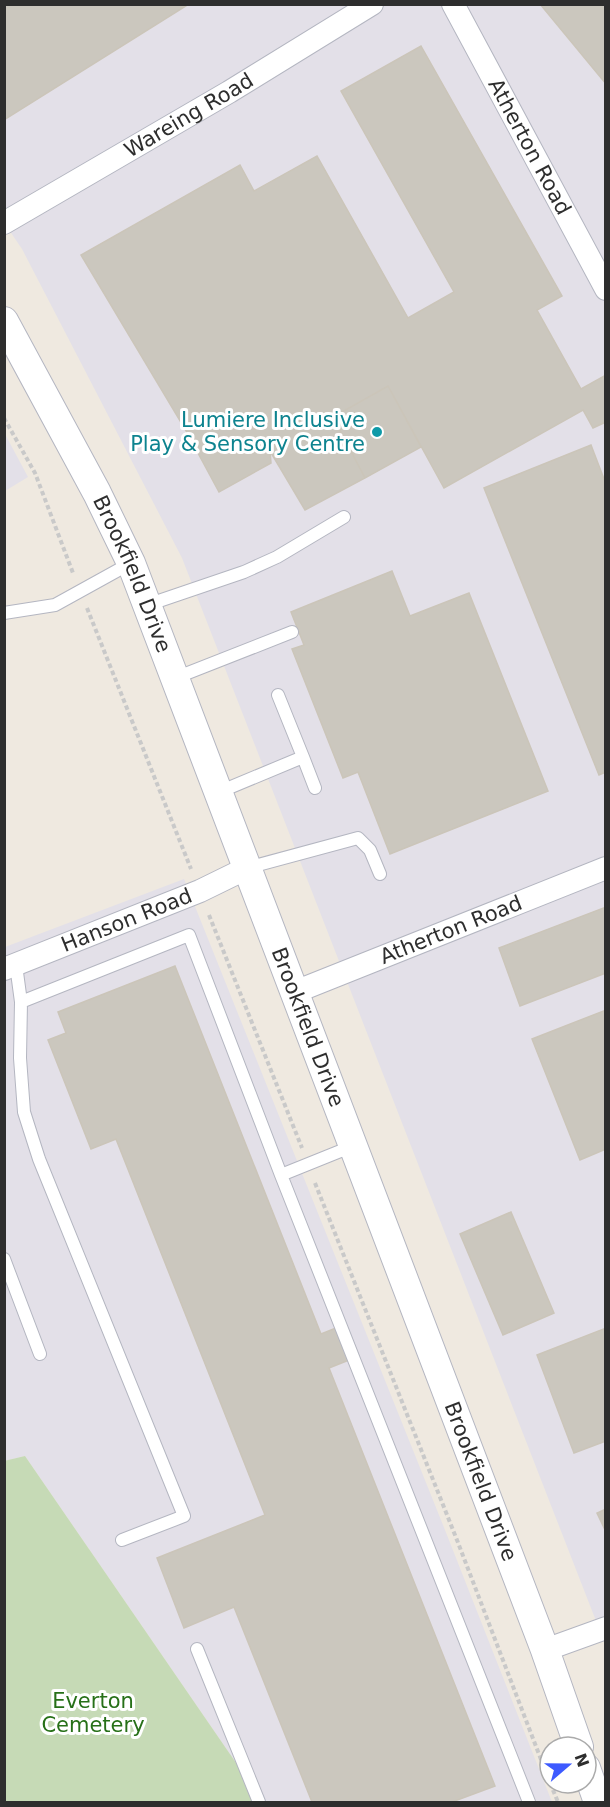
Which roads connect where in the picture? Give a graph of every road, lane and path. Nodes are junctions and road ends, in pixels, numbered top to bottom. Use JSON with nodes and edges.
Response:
{"nodes":[{"id":1,"x":372,"y":4,"type":"edge"},
{"id":2,"x":453,"y":4,"type":"edge"},
{"id":3,"x":4,"y":223,"type":"edge"},
{"id":4,"x":606,"y":289,"type":"edge"},
{"id":5,"x":4,"y":321,"type":"edge"},
{"id":6,"x":4,"y":418,"type":"edge"},
{"id":7,"x":344,"y":517,"type":"dead end"},
{"id":8,"x":131,"y":564,"type":"junction"},
{"id":9,"x":80,"y":592,"type":"junction"},
{"id":10,"x":147,"y":605,"type":"junction"},
{"id":11,"x":4,"y":613,"type":"edge"},
{"id":12,"x":292,"y":632,"type":"dead end"},
{"id":13,"x":176,"y":678,"type":"junction"},
{"id":14,"x":278,"y":695,"type":"dead end"},
{"id":15,"x":303,"y":757,"type":"junction"},
{"id":16,"x":315,"y":788,"type":"dead end"},
{"id":17,"x":219,"y":792,"type":"junction"},
{"id":18,"x":247,"y":868,"type":"junction"},
{"id":19,"x":606,"y":868,"type":"edge"},
{"id":20,"x":380,"y":874,"type":"dead end"},
{"id":21,"x":200,"y":891,"type":"junction"},
{"id":22,"x":10,"y":967,"type":"edge"},
{"id":23,"x":296,"y":992,"type":"junction"},
{"id":24,"x":21,"y":1002,"type":"junction"},
{"id":25,"x":354,"y":1145,"type":"junction"},
{"id":26,"x":308,"y":1164,"type":"junction"},
{"id":27,"x":280,"y":1175,"type":"junction"},
{"id":28,"x":4,"y":1259,"type":"edge"},
{"id":29,"x":40,"y":1354,"type":"dead end"},
{"id":30,"x":122,"y":1540,"type":"dead end"},
{"id":31,"x":606,"y":1628,"type":"edge"},
{"id":32,"x":197,"y":1649,"type":"dead end"},
{"id":33,"x":545,"y":1650,"type":"junction"},
{"id":34,"x":575,"y":1735,"type":"edge"},
{"id":35,"x":538,"y":1752,"type":"edge"},
{"id":36,"x":259,"y":1803,"type":"edge"},
{"id":37,"x":530,"y":1803,"type":"edge"}],
"edges":[{"from":1,"to":3,"type":"street","name":"Wareing Road"},
{"from":2,"to":4,"type":"street","name":"Atherton Road"},
{"from":5,"to":8,"type":"street","name":"Brookfield Drive"},
{"from":6,"to":9,"type":"path"},
{"from":7,"to":10,"type":"lane"},
{"from":8,"to":9,"type":"lane"},
{"from":8,"to":10,"type":"street","name":"Brookfield Drive"},
{"from":9,"to":11,"type":"lane"},
{"from":9,"to":21,"type":"path"},
{"from":10,"to":13,"type":"street","name":"Brookfield Drive"},
{"from":12,"to":13,"type":"lane"},
{"from":13,"to":17,"type":"street","name":"Brookfield Drive"},
{"from":14,"to":15,"type":"lane"},
{"from":15,"to":16,"type":"lane"},
{"from":15,"to":17,"type":"lane"},
{"from":17,"to":18,"type":"street","name":"Brookfield Drive"},
{"from":18,"to":20,"type":"lane"},
{"from":18,"to":21,"type":"street","name":"Hanson Road"},
{"from":18,"to":23,"type":"street","name":"Brookfield Drive"},
{"from":19,"to":23,"type":"street","name":"Atherton Road"},
{"from":21,"to":22,"type":"street","name":"Hanson Road"},
{"from":21,"to":26,"type":"path"},
{"from":22,"to":24,"type":"lane"},
{"from":23,"to":25,"type":"street","name":"Brookfield Drive"},
{"from":24,"to":27,"type":"lane"},
{"from":24,"to":30,"type":"lane"},
{"from":25,"to":26,"type":"lane"},
{"from":25,"to":33,"type":"street","name":"Brookfield Drive"},
{"from":26,"to":27,"type":"lane"},
{"from":26,"to":35,"type":"path"},
{"from":27,"to":37,"type":"lane"},
{"from":28,"to":29,"type":"lane"},
{"from":31,"to":33,"type":"street"},
{"from":32,"to":36,"type":"lane"},
{"from":33,"to":34,"type":"street","name":"Brookfield Drive"}]}
